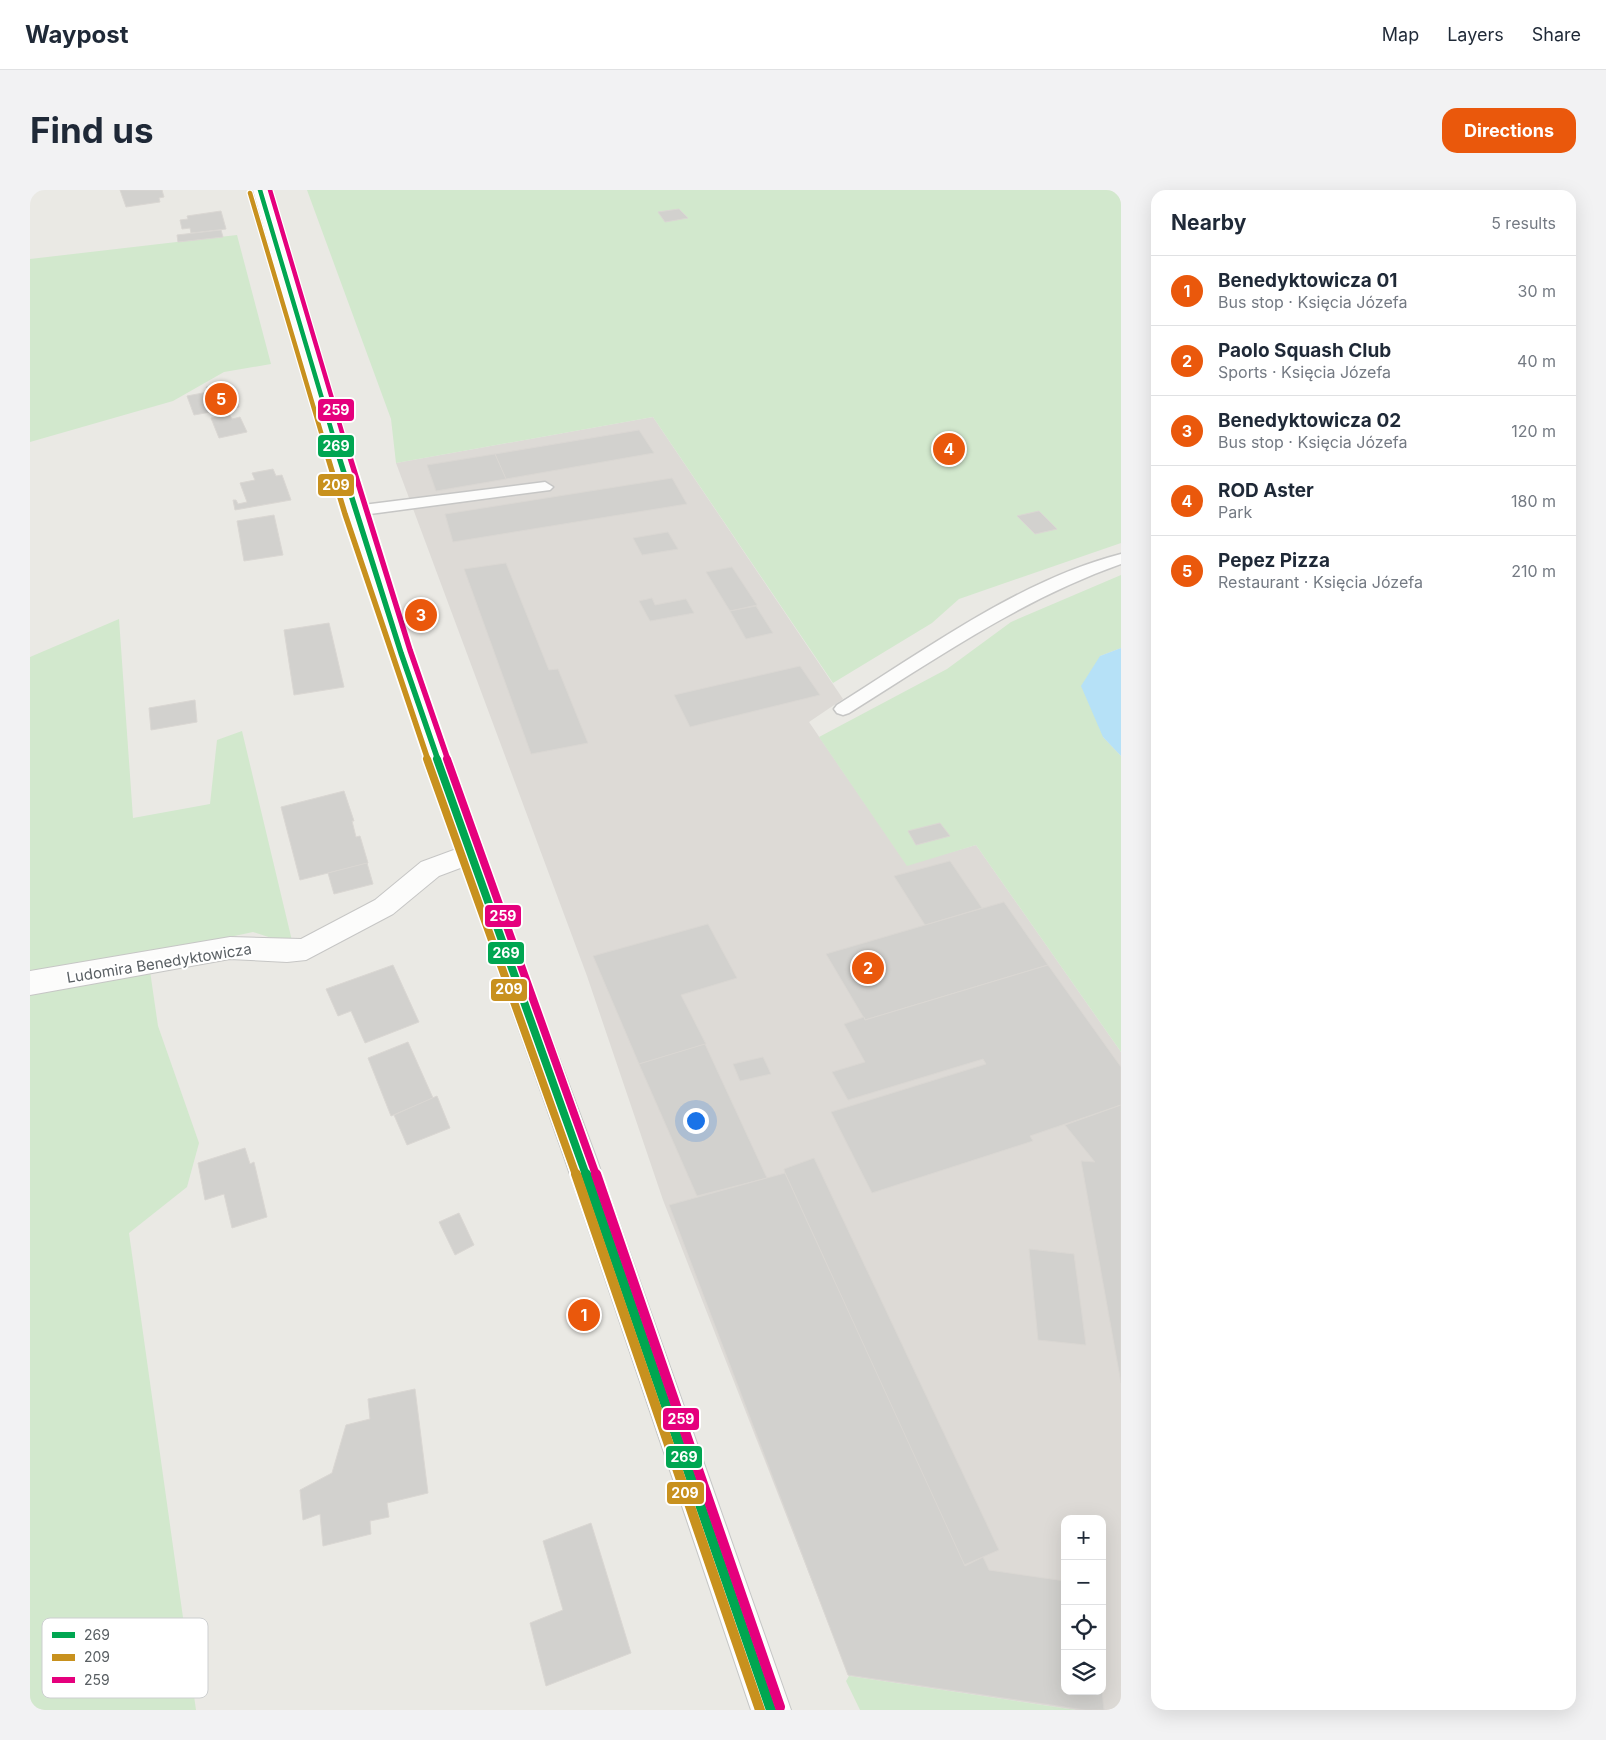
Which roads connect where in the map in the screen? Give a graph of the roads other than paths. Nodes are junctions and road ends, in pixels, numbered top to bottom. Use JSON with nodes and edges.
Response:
{"nodes":[{"id":1,"x":260,"y":190,"type":"edge"},
{"id":2,"x":545,"y":486,"type":"dead end"},
{"id":3,"x":355,"y":511,"type":"junction"},
{"id":4,"x":1121,"y":559,"type":"edge"},
{"id":5,"x":843,"y":709,"type":"dead end"},
{"id":6,"x":470,"y":854,"type":"junction"},
{"id":7,"x":30,"y":983,"type":"edge"},
{"id":8,"x":771,"y":1710,"type":"edge"}],
"edges":[{"from":1,"to":3,"type":"main road"},
{"from":2,"to":3,"type":"lane"},
{"from":3,"to":6,"type":"main road"},
{"from":4,"to":5,"type":"lane"},
{"from":6,"to":7,"type":"main road","name":"Ludomira Benedyktowicza"},
{"from":6,"to":8,"type":"main road"}]}
